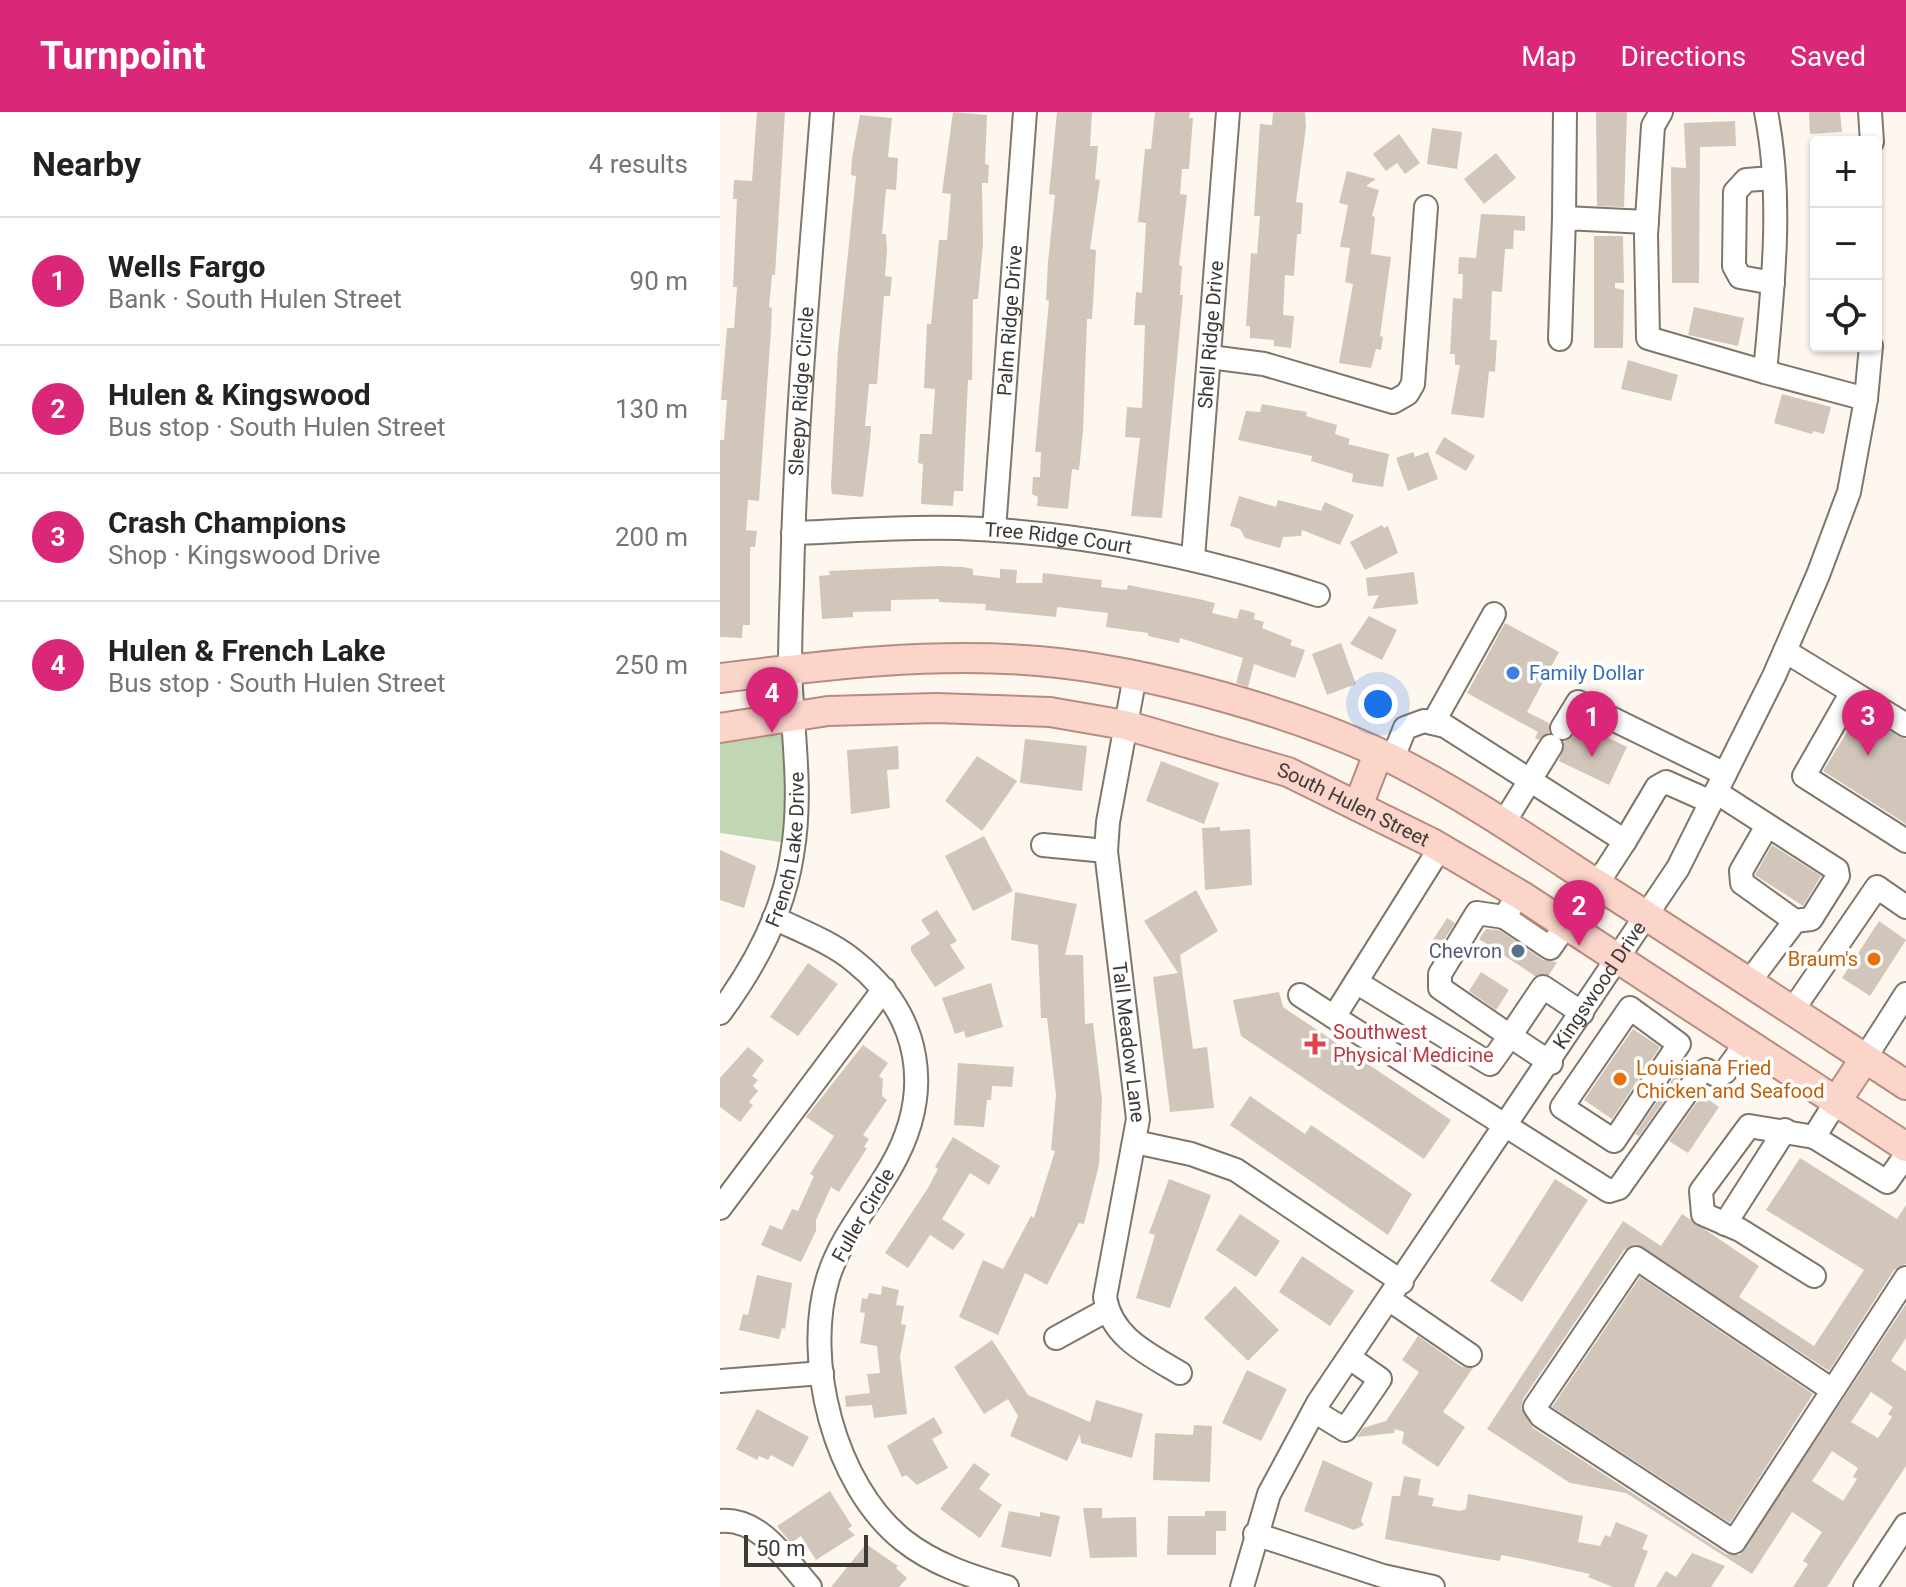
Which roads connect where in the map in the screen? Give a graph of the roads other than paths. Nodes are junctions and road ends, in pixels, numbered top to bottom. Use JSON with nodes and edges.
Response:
{"nodes":[{"id":1,"x":822,"y":112,"type":"edge"},
{"id":2,"x":1025,"y":112,"type":"edge"},
{"id":3,"x":1228,"y":112,"type":"edge"},
{"id":4,"x":1565,"y":112,"type":"edge"},
{"id":5,"x":1661,"y":112,"type":"edge"},
{"id":6,"x":1766,"y":112,"type":"edge"},
{"id":7,"x":1870,"y":112,"type":"edge"},
{"id":8,"x":1872,"y":136,"type":"edge"},
{"id":9,"x":1773,"y":178,"type":"junction"},
{"id":10,"x":1426,"y":207,"type":"dead end"},
{"id":11,"x":1564,"y":218,"type":"junction"},
{"id":12,"x":1647,"y":222,"type":"junction"},
{"id":13,"x":1773,"y":283,"type":"junction"},
{"id":14,"x":1560,"y":339,"type":"dead end"},
{"id":15,"x":1870,"y":352,"type":"edge"},
{"id":16,"x":1210,"y":357,"type":"junction"},
{"id":17,"x":1765,"y":372,"type":"junction"},
{"id":18,"x":1866,"y":399,"type":"junction"},
{"id":19,"x":994,"y":530,"type":"junction"},
{"id":20,"x":793,"y":533,"type":"junction"},
{"id":21,"x":1193,"y":558,"type":"junction"},
{"id":22,"x":1318,"y":595,"type":"dead end"},
{"id":23,"x":1494,"y":614,"type":"dead end"},
{"id":24,"x":1785,"y":651,"type":"junction"},
{"id":25,"x":790,"y":670,"type":"junction"},
{"id":26,"x":1135,"y":676,"type":"junction"},
{"id":27,"x":720,"y":678,"type":"edge"},
{"id":28,"x":1852,"y":692,"type":"junction"},
{"id":29,"x":795,"y":714,"type":"junction"},
{"id":30,"x":1433,"y":723,"type":"junction"},
{"id":31,"x":1125,"y":725,"type":"junction"},
{"id":32,"x":1906,"y":725,"type":"edge"},
{"id":33,"x":720,"y":728,"type":"edge"},
{"id":34,"x":1385,"y":757,"type":"junction"},
{"id":35,"x":1529,"y":782,"type":"junction"},
{"id":36,"x":1717,"y":789,"type":"junction"},
{"id":37,"x":1358,"y":806,"type":"junction"},
{"id":38,"x":1503,"y":824,"type":"junction"},
{"id":39,"x":1767,"y":826,"type":"junction"},
{"id":40,"x":1625,"y":841,"type":"junction"},
{"id":41,"x":1906,"y":841,"type":"edge"},
{"id":42,"x":1043,"y":845,"type":"dead end"},
{"id":43,"x":1440,"y":848,"type":"junction"},
{"id":44,"x":1106,"y":851,"type":"junction"},
{"id":45,"x":1597,"y":884,"type":"junction"},
{"id":46,"x":1511,"y":906,"type":"junction"},
{"id":47,"x":1906,"y":907,"type":"edge"},
{"id":48,"x":1647,"y":916,"type":"junction"},
{"id":49,"x":774,"y":918,"type":"junction"},
{"id":50,"x":1795,"y":921,"type":"junction"},
{"id":51,"x":1618,"y":959,"type":"junction"},
{"id":52,"x":1356,"y":982,"type":"junction"},
{"id":53,"x":1749,"y":982,"type":"junction"},
{"id":54,"x":884,"y":989,"type":"junction"},
{"id":55,"x":1906,"y":994,"type":"edge"},
{"id":56,"x":1300,"y":995,"type":"dead end"},
{"id":57,"x":1676,"y":997,"type":"junction"},
{"id":58,"x":1792,"y":1011,"type":"junction"},
{"id":59,"x":720,"y":1013,"type":"edge"},
{"id":60,"x":1582,"y":1013,"type":"junction"},
{"id":61,"x":1334,"y":1017,"type":"junction"},
{"id":62,"x":1657,"y":1027,"type":"junction"},
{"id":63,"x":1510,"y":1036,"type":"junction"},
{"id":64,"x":1746,"y":1043,"type":"junction"},
{"id":65,"x":1865,"y":1058,"type":"junction"},
{"id":66,"x":1551,"y":1063,"type":"junction"},
{"id":67,"x":1906,"y":1085,"type":"edge"},
{"id":68,"x":1534,"y":1088,"type":"junction"},
{"id":69,"x":1836,"y":1102,"type":"junction"},
{"id":70,"x":1562,"y":1107,"type":"junction"},
{"id":71,"x":1506,"y":1128,"type":"junction"},
{"id":72,"x":1785,"y":1130,"type":"junction"},
{"id":73,"x":1814,"y":1137,"type":"junction"},
{"id":74,"x":1135,"y":1142,"type":"junction"},
{"id":75,"x":1906,"y":1147,"type":"edge"},
{"id":76,"x":1906,"y":1155,"type":"edge"},
{"id":77,"x":720,"y":1208,"type":"edge"},
{"id":78,"x":1725,"y":1224,"type":"junction"},
{"id":79,"x":1814,"y":1276,"type":"dead end"},
{"id":80,"x":1906,"y":1278,"type":"edge"},
{"id":81,"x":1396,"y":1291,"type":"junction"},
{"id":82,"x":1107,"y":1310,"type":"junction"},
{"id":83,"x":1056,"y":1338,"type":"dead end"},
{"id":84,"x":1470,"y":1355,"type":"dead end"},
{"id":85,"x":1350,"y":1358,"type":"junction"},
{"id":86,"x":822,"y":1373,"type":"junction"},
{"id":87,"x":1180,"y":1373,"type":"dead end"},
{"id":88,"x":720,"y":1381,"type":"edge"},
{"id":89,"x":1832,"y":1390,"type":"junction"},
{"id":90,"x":1314,"y":1411,"type":"junction"},
{"id":91,"x":720,"y":1521,"type":"edge"},
{"id":92,"x":1906,"y":1525,"type":"edge"},
{"id":93,"x":1255,"y":1534,"type":"junction"},
{"id":94,"x":810,"y":1587,"type":"edge"},
{"id":95,"x":1007,"y":1587,"type":"edge"},
{"id":96,"x":1242,"y":1587,"type":"edge"},
{"id":97,"x":1433,"y":1587,"type":"edge"},
{"id":98,"x":1865,"y":1587,"type":"edge"}],
"edges":[{"from":1,"to":20,"type":"street","name":"Sleepy Ridge Circle"},
{"from":2,"to":19,"type":"street","name":"Palm Ridge Drive"},
{"from":3,"to":16,"type":"street","name":"Shell Ridge Drive"},
{"from":4,"to":11,"type":"street"},
{"from":5,"to":12,"type":"street"},
{"from":6,"to":9,"type":"street"},
{"from":7,"to":8,"type":"street"},
{"from":9,"to":13,"type":"street"},
{"from":9,"to":13,"type":"street"},
{"from":10,"to":16,"type":"street"},
{"from":11,"to":12,"type":"street"},
{"from":11,"to":14,"type":"street"},
{"from":12,"to":17,"type":"street"},
{"from":13,"to":17,"type":"street"},
{"from":15,"to":18,"type":"street","name":"Kingswood Drive"},
{"from":16,"to":21,"type":"street","name":"Shell Ridge Drive"},
{"from":17,"to":18,"type":"street"},
{"from":18,"to":24,"type":"street","name":"Kingswood Drive"},
{"from":19,"to":20,"type":"street","name":"Tree Ridge Court"},
{"from":19,"to":21,"type":"street","name":"Tree Ridge Court"},
{"from":20,"to":25,"type":"street","name":"Sleepy Ridge Circle"},
{"from":21,"to":22,"type":"street","name":"Tree Ridge Court"},
{"from":23,"to":30,"type":"street"},
{"from":24,"to":28,"type":"street"},
{"from":24,"to":36,"type":"street","name":"Kingswood Drive"},
{"from":25,"to":26,"type":"main road"},
{"from":25,"to":27,"type":"main road"},
{"from":25,"to":29,"type":"street","name":"French Lake Drive"},
{"from":26,"to":31,"type":"street","name":"Tall Meadow Lane"},
{"from":26,"to":34,"type":"main road"},
{"from":28,"to":32,"type":"street"},
{"from":28,"to":41,"type":"street"},
{"from":29,"to":31,"type":"main road","name":"South Hulen Street"},
{"from":29,"to":33,"type":"main road","name":"South Hulen Street"},
{"from":29,"to":49,"type":"street","name":"French Lake Drive"},
{"from":30,"to":34,"type":"street"},
{"from":30,"to":35,"type":"street"},
{"from":31,"to":37,"type":"main road","name":"South Hulen Street"},
{"from":31,"to":44,"type":"street","name":"Tall Meadow Lane"},
{"from":34,"to":37,"type":"main road"},
{"from":34,"to":38,"type":"main road"},
{"from":35,"to":36,"type":"street"},
{"from":35,"to":38,"type":"street"},
{"from":35,"to":40,"type":"street"},
{"from":36,"to":39,"type":"street"},
{"from":36,"to":40,"type":"street"},
{"from":36,"to":48,"type":"street","name":"Kingswood Drive"},
{"from":37,"to":43,"type":"main road","name":"South Hulen Street"},
{"from":38,"to":45,"type":"main road"},
{"from":39,"to":50,"type":"street"},
{"from":39,"to":50,"type":"street"},
{"from":40,"to":45,"type":"street"},
{"from":42,"to":44,"type":"street"},
{"from":43,"to":46,"type":"main road","name":"South Hulen Street"},
{"from":43,"to":52,"type":"street"},
{"from":44,"to":74,"type":"street","name":"Tall Meadow Lane"},
{"from":45,"to":48,"type":"main road"},
{"from":46,"to":51,"type":"main road","name":"South Hulen Street"},
{"from":46,"to":63,"type":"street"},
{"from":47,"to":58,"type":"street"},
{"from":48,"to":51,"type":"street","name":"Kingswood Drive"},
{"from":48,"to":53,"type":"main road"},
{"from":49,"to":54,"type":"street","name":"Fuller Circle"},
{"from":49,"to":59,"type":"street","name":"French Lake Drive"},
{"from":50,"to":53,"type":"street"},
{"from":51,"to":57,"type":"main road","name":"South Hulen Street"},
{"from":51,"to":60,"type":"street","name":"Kingswood Drive"},
{"from":52,"to":61,"type":"street"},
{"from":52,"to":63,"type":"street"},
{"from":53,"to":58,"type":"main road"},
{"from":54,"to":77,"type":"street"},
{"from":54,"to":86,"type":"street","name":"Fuller Circle"},
{"from":55,"to":65,"type":"street"},
{"from":56,"to":61,"type":"street"},
{"from":57,"to":62,"type":"street"},
{"from":57,"to":64,"type":"main road","name":"South Hulen Street"},
{"from":58,"to":65,"type":"main road"},
{"from":60,"to":63,"type":"street"},
{"from":60,"to":66,"type":"street","name":"Kingswood Drive"},
{"from":61,"to":71,"type":"street"},
{"from":62,"to":70,"type":"street"},
{"from":62,"to":70,"type":"street"},
{"from":63,"to":66,"type":"street"},
{"from":64,"to":69,"type":"main road","name":"South Hulen Street"},
{"from":64,"to":71,"type":"street"},
{"from":65,"to":67,"type":"main road"},
{"from":65,"to":69,"type":"main road"},
{"from":66,"to":68,"type":"street","name":"Kingswood Drive"},
{"from":68,"to":70,"type":"street"},
{"from":68,"to":71,"type":"street","name":"Kingswood Drive"},
{"from":69,"to":73,"type":"street"},
{"from":69,"to":75,"type":"main road","name":"South Hulen Street"},
{"from":71,"to":81,"type":"street","name":"Kingswood Drive"},
{"from":72,"to":73,"type":"street"},
{"from":72,"to":78,"type":"street"},
{"from":72,"to":78,"type":"street"},
{"from":73,"to":76,"type":"street"},
{"from":74,"to":81,"type":"street"},
{"from":74,"to":82,"type":"street","name":"Tall Meadow Lane"},
{"from":78,"to":79,"type":"street"},
{"from":80,"to":89,"type":"street"},
{"from":81,"to":84,"type":"street"},
{"from":81,"to":85,"type":"street","name":"Kingswood Drive"},
{"from":82,"to":83,"type":"street"},
{"from":82,"to":87,"type":"street"},
{"from":85,"to":90,"type":"street","name":"Kingswood Drive"},
{"from":85,"to":90,"type":"street"},
{"from":86,"to":88,"type":"street"},
{"from":86,"to":95,"type":"street","name":"Fuller Circle"},
{"from":89,"to":89,"type":"street"},
{"from":90,"to":93,"type":"street","name":"Kingswood Drive"},
{"from":91,"to":94,"type":"street"},
{"from":92,"to":98,"type":"street"},
{"from":93,"to":96,"type":"street","name":"Kingswood Drive"},
{"from":93,"to":97,"type":"street"}]}
